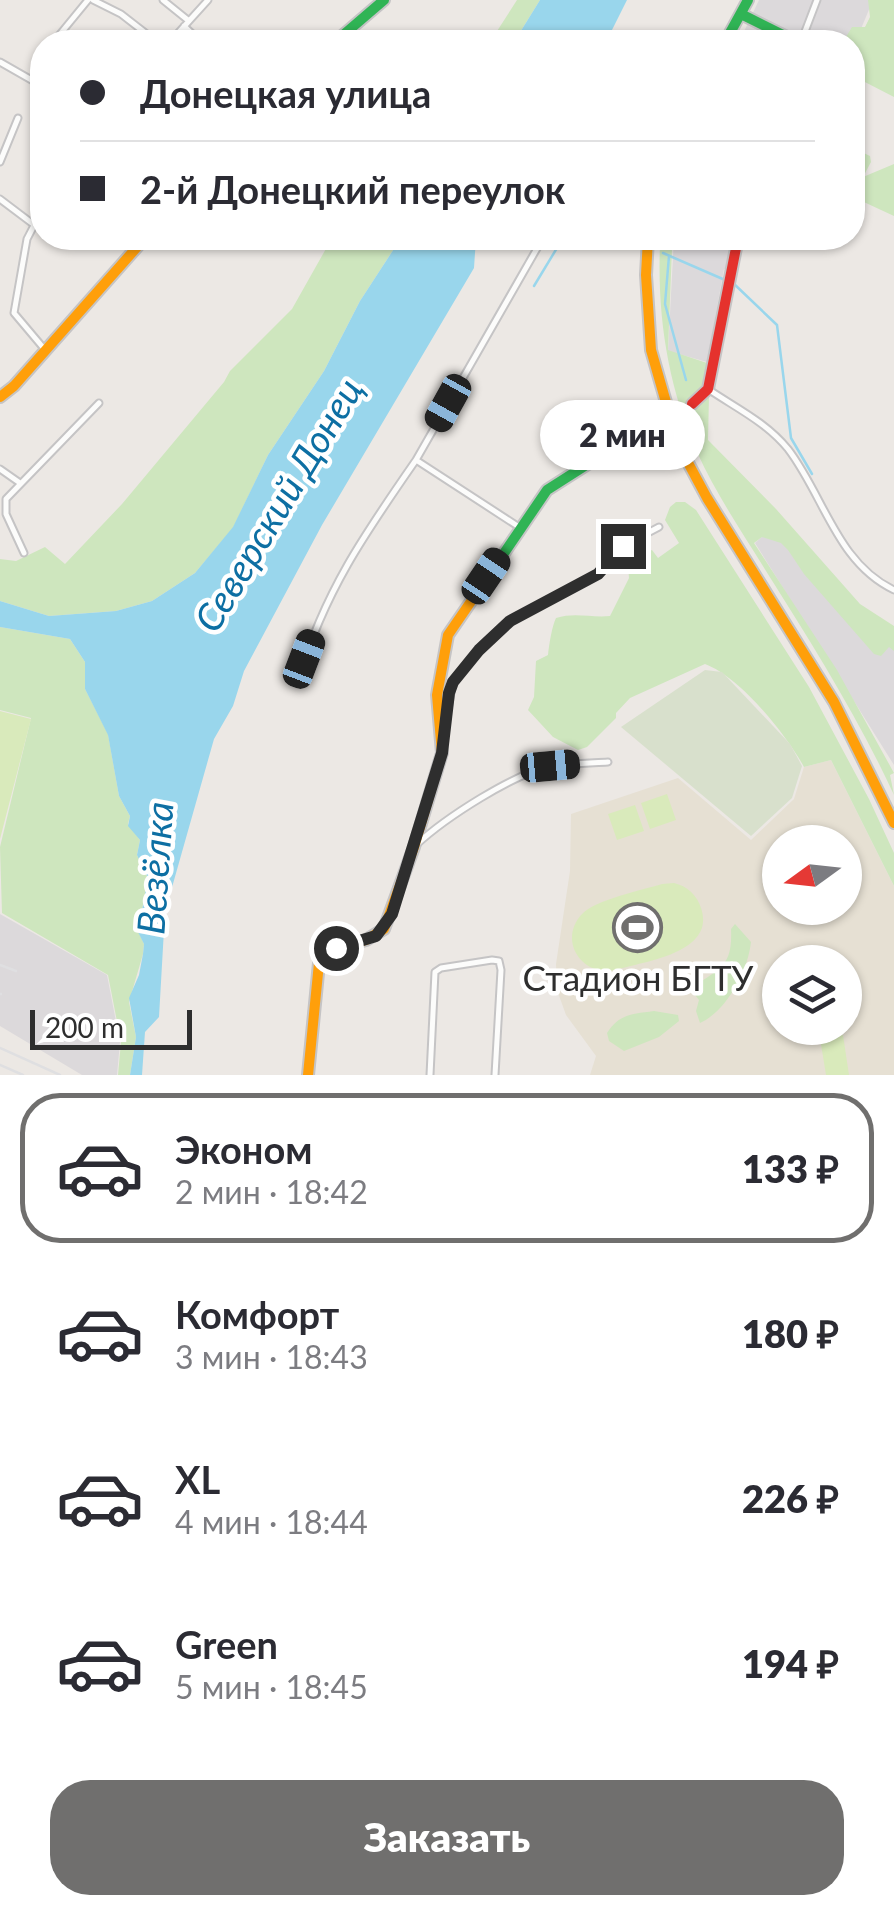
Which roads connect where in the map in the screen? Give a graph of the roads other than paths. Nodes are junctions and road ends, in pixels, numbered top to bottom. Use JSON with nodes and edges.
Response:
{"nodes":[{"id":1,"x":90,"y":0,"type":"edge"},
{"id":2,"x":163,"y":0,"type":"edge"},
{"id":3,"x":208,"y":0,"type":"edge"},
{"id":4,"x":384,"y":0,"type":"edge"},
{"id":5,"x":748,"y":0,"type":"edge"},
{"id":6,"x":817,"y":0,"type":"edge"},
{"id":7,"x":741,"y":14,"type":"junction"},
{"id":8,"x":187,"y":23,"type":"junction"},
{"id":9,"x":64,"y":30,"type":"edge"},
{"id":10,"x":142,"y":30,"type":"edge"},
{"id":11,"x":181,"y":30,"type":"edge"},
{"id":12,"x":192,"y":30,"type":"edge"},
{"id":13,"x":349,"y":30,"type":"edge"},
{"id":14,"x":732,"y":30,"type":"edge"},
{"id":15,"x":774,"y":30,"type":"edge"},
{"id":16,"x":804,"y":30,"type":"edge"},
{"id":17,"x":0,"y":62,"type":"edge"},
{"id":18,"x":30,"y":79,"type":"edge"},
{"id":19,"x":18,"y":118,"type":"dead end"},
{"id":20,"x":0,"y":162,"type":"edge"},
{"id":21,"x":0,"y":199,"type":"edge"},
{"id":22,"x":30,"y":222,"type":"edge"},
{"id":23,"x":30,"y":234,"type":"edge"},
{"id":24,"x":134,"y":250,"type":"edge"},
{"id":25,"x":535,"y":250,"type":"edge"},
{"id":26,"x":647,"y":250,"type":"edge"},
{"id":27,"x":736,"y":250,"type":"edge"},
{"id":28,"x":46,"y":350,"type":"junction"},
{"id":29,"x":14,"y":386,"type":"junction"},
{"id":30,"x":708,"y":389,"type":"junction"},
{"id":31,"x":0,"y":397,"type":"edge"},
{"id":32,"x":99,"y":403,"type":"dead end"},
{"id":33,"x":692,"y":404,"type":"tunnel mouth"},
{"id":34,"x":0,"y":409,"type":"edge"},
{"id":35,"x":652,"y":428,"type":"tunnel mouth"},
{"id":36,"x":416,"y":460,"type":"junction"},
{"id":37,"x":0,"y":468,"type":"edge"},
{"id":38,"x":20,"y":484,"type":"junction"},
{"id":39,"x":519,"y":527,"type":"junction"},
{"id":40,"x":659,"y":527,"type":"dead end"},
{"id":41,"x":24,"y":553,"type":"dead end"},
{"id":42,"x":894,"y":590,"type":"edge"},
{"id":43,"x":298,"y":678,"type":"dead end"},
{"id":44,"x":443,"y":736,"type":"junction"},
{"id":45,"x":608,"y":762,"type":"dead end"},
{"id":46,"x":894,"y":823,"type":"edge"},
{"id":47,"x":414,"y":846,"type":"junction"},
{"id":48,"x":308,"y":1075,"type":"edge"},
{"id":49,"x":430,"y":1075,"type":"edge"},
{"id":50,"x":495,"y":1075,"type":"edge"}],
"edges":[{"from":1,"to":9,"type":"street"},
{"from":1,"to":10,"type":"street"},
{"from":2,"to":8,"type":"street"},
{"from":3,"to":8,"type":"street"},
{"from":4,"to":13,"type":"street"},
{"from":5,"to":7,"type":"street"},
{"from":6,"to":16,"type":"street"},
{"from":7,"to":14,"type":"street"},
{"from":7,"to":15,"type":"street"},
{"from":8,"to":11,"type":"street"},
{"from":8,"to":12,"type":"street"},
{"from":17,"to":18,"type":"street"},
{"from":19,"to":20,"type":"street"},
{"from":21,"to":22,"type":"street"},
{"from":23,"to":28,"type":"street"},
{"from":24,"to":28,"type":"street"},
{"from":25,"to":36,"type":"street"},
{"from":26,"to":46,"type":"street"},
{"from":27,"to":30,"type":"street"},
{"from":28,"to":29,"type":"street"},
{"from":29,"to":31,"type":"street"},
{"from":29,"to":34,"type":"street"},
{"from":30,"to":33,"type":"street"},
{"from":30,"to":42,"type":"street"},
{"from":32,"to":38,"type":"street"},
{"from":35,"to":39,"type":"street"},
{"from":36,"to":39,"type":"street"},
{"from":36,"to":43,"type":"street"},
{"from":37,"to":38,"type":"street"},
{"from":38,"to":41,"type":"street"},
{"from":39,"to":44,"type":"street"},
{"from":40,"to":44,"type":"street"},
{"from":44,"to":47,"type":"street"},
{"from":45,"to":47,"type":"street"},
{"from":47,"to":48,"type":"street"},
{"from":49,"to":50,"type":"street"}]}
